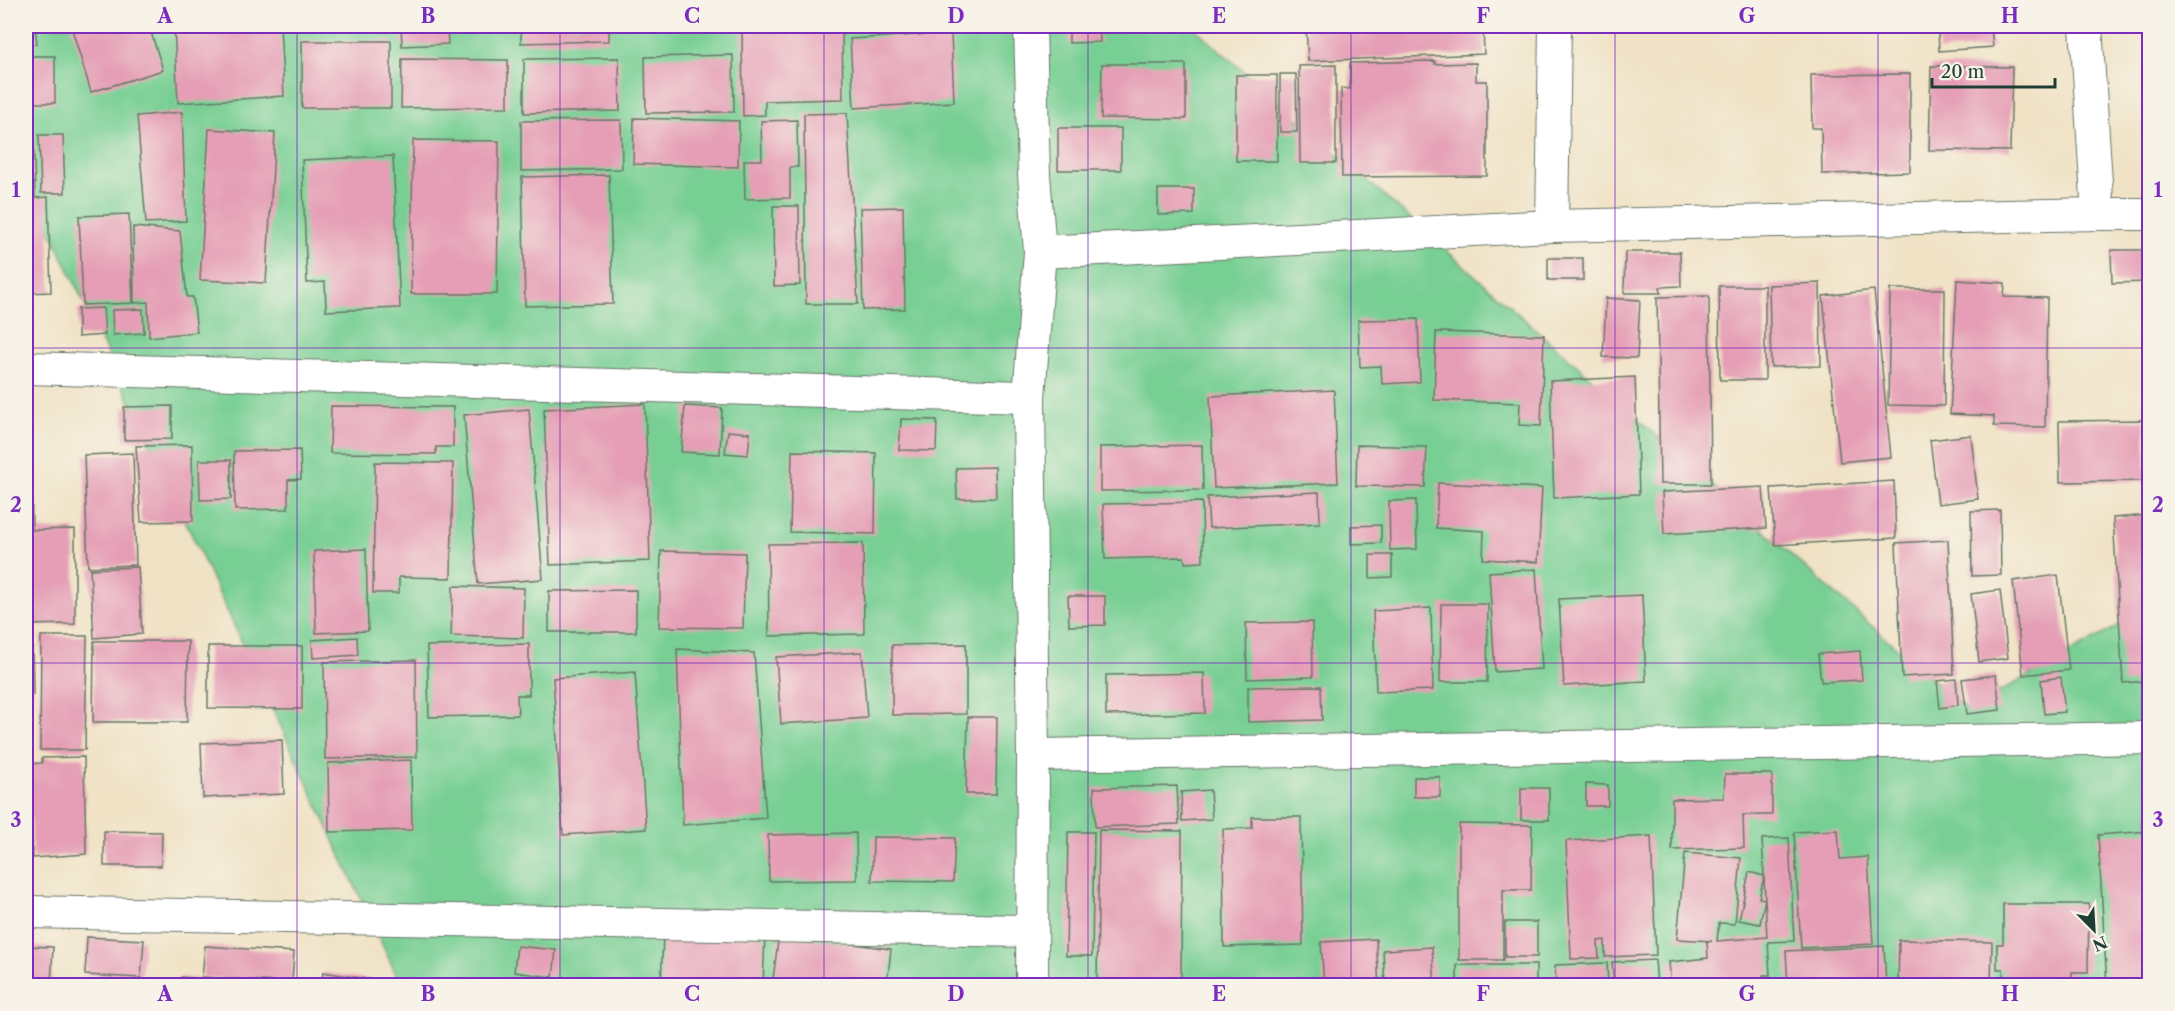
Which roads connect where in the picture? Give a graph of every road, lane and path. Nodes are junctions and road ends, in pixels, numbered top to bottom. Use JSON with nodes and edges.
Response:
{"nodes":[{"id":1,"x":1030,"y":26,"type":"edge"},
{"id":2,"x":1555,"y":26,"type":"edge"},
{"id":3,"x":2086,"y":26,"type":"edge"},
{"id":4,"x":2098,"y":214,"type":"junction"},
{"id":5,"x":2150,"y":214,"type":"edge"},
{"id":6,"x":1552,"y":226,"type":"junction"},
{"id":7,"x":1040,"y":252,"type":"junction"},
{"id":8,"x":26,"y":368,"type":"edge"},
{"id":9,"x":1029,"y":397,"type":"junction"},
{"id":10,"x":2150,"y":738,"type":"edge"},
{"id":11,"x":1033,"y":755,"type":"junction"},
{"id":12,"x":26,"y":912,"type":"edge"},
{"id":13,"x":1031,"y":931,"type":"junction"},
{"id":14,"x":1032,"y":986,"type":"edge"}],
"edges":[{"from":1,"to":7,"type":"street"},
{"from":2,"to":6,"type":"street"},
{"from":3,"to":4,"type":"street"},
{"from":4,"to":5,"type":"street"},
{"from":4,"to":6,"type":"street"},
{"from":6,"to":7,"type":"street"},
{"from":7,"to":9,"type":"street"},
{"from":8,"to":9,"type":"street"},
{"from":9,"to":11,"type":"street"},
{"from":10,"to":11,"type":"street"},
{"from":11,"to":13,"type":"street"},
{"from":12,"to":13,"type":"street"},
{"from":13,"to":14,"type":"street"}]}
